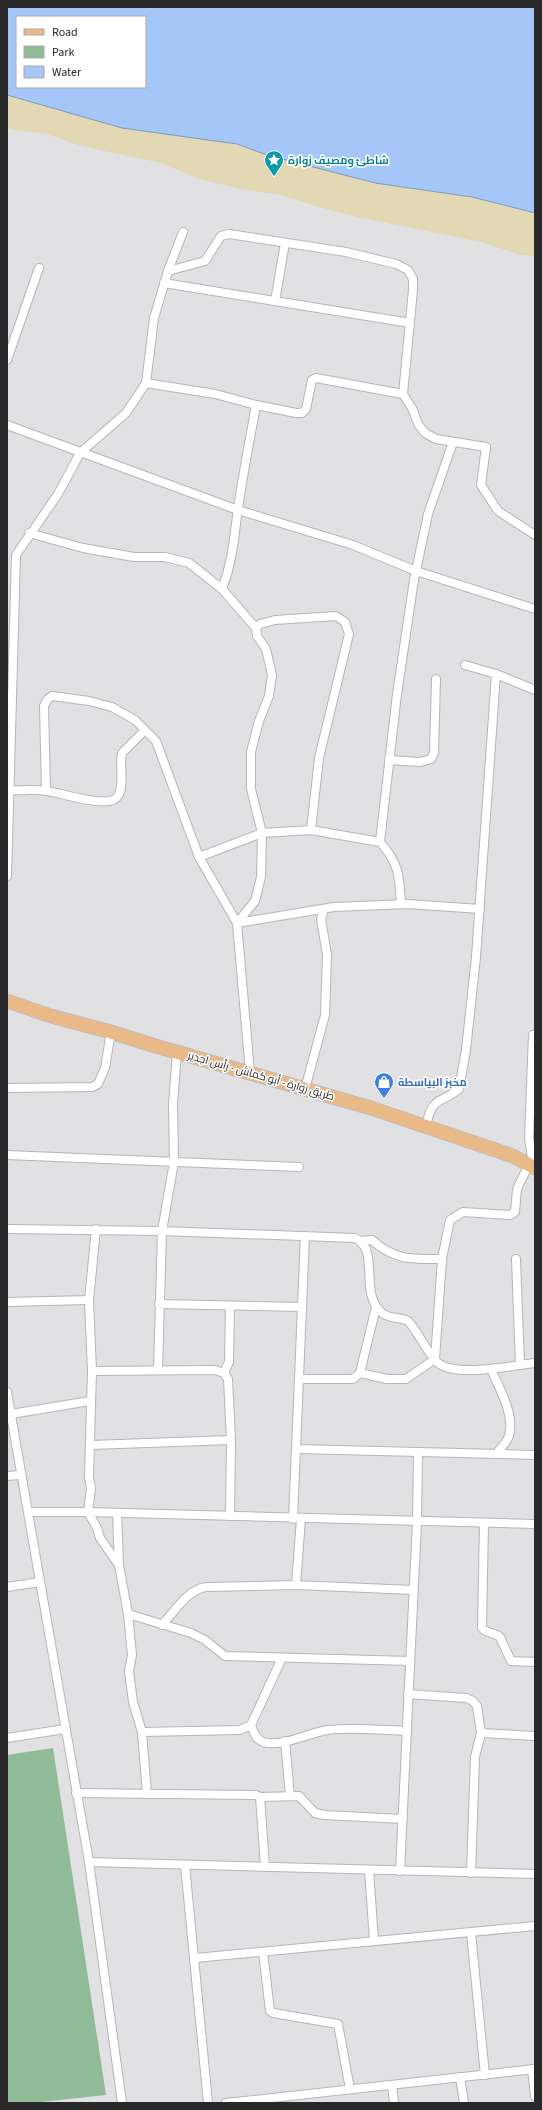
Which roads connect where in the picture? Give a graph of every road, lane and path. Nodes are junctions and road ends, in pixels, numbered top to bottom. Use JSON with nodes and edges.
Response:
{"nodes":[{"id":1,"x":184,"y":232,"type":"dead end"},
{"id":2,"x":285,"y":242,"type":"junction"},
{"id":3,"x":39,"y":268,"type":"dead end"},
{"id":4,"x":168,"y":271,"type":"junction"},
{"id":5,"x":164,"y":283,"type":"junction"},
{"id":6,"x":275,"y":301,"type":"junction"},
{"id":7,"x":410,"y":323,"type":"junction"},
{"id":8,"x":7,"y":360,"type":"edge"},
{"id":9,"x":146,"y":383,"type":"junction"},
{"id":10,"x":403,"y":394,"type":"junction"},
{"id":11,"x":256,"y":405,"type":"junction"},
{"id":12,"x":7,"y":425,"type":"edge"},
{"id":13,"x":453,"y":442,"type":"junction"},
{"id":14,"x":80,"y":453,"type":"junction"},
{"id":15,"x":238,"y":510,"type":"junction"},
{"id":16,"x":29,"y":533,"type":"junction"},
{"id":17,"x":535,"y":535,"type":"edge"},
{"id":18,"x":416,"y":572,"type":"junction"},
{"id":19,"x":222,"y":589,"type":"junction"},
{"id":20,"x":10,"y":604,"type":"edge"},
{"id":21,"x":535,"y":609,"type":"edge"},
{"id":22,"x":256,"y":628,"type":"junction"},
{"id":23,"x":465,"y":665,"type":"dead end"},
{"id":24,"x":496,"y":674,"type":"junction"},
{"id":25,"x":436,"y":679,"type":"dead end"},
{"id":26,"x":535,"y":690,"type":"edge"},
{"id":27,"x":145,"y":730,"type":"junction"},
{"id":28,"x":389,"y":760,"type":"junction"},
{"id":29,"x":9,"y":790,"type":"edge"},
{"id":30,"x":46,"y":791,"type":"junction"},
{"id":31,"x":311,"y":830,"type":"junction"},
{"id":32,"x":262,"y":833,"type":"junction"},
{"id":33,"x":380,"y":842,"type":"junction"},
{"id":34,"x":199,"y":857,"type":"junction"},
{"id":35,"x":7,"y":876,"type":"edge"},
{"id":36,"x":401,"y":904,"type":"junction"},
{"id":37,"x":480,"y":909,"type":"junction"},
{"id":38,"x":324,"y":910,"type":"junction"},
{"id":39,"x":237,"y":923,"type":"junction"},
{"id":40,"x":7,"y":1001,"type":"edge"},
{"id":41,"x":111,"y":1032,"type":"junction"},
{"id":42,"x":533,"y":1035,"type":"dead end"},
{"id":43,"x":177,"y":1052,"type":"junction"},
{"id":44,"x":250,"y":1072,"type":"junction"},
{"id":45,"x":7,"y":1088,"type":"edge"},
{"id":46,"x":305,"y":1089,"type":"junction"},
{"id":47,"x":426,"y":1126,"type":"junction"},
{"id":48,"x":7,"y":1155,"type":"edge"},
{"id":49,"x":174,"y":1162,"type":"junction"},
{"id":50,"x":533,"y":1163,"type":"edge"},
{"id":51,"x":299,"y":1166,"type":"dead end"},
{"id":52,"x":7,"y":1229,"type":"edge"},
{"id":53,"x":96,"y":1230,"type":"junction"},
{"id":54,"x":162,"y":1231,"type":"junction"},
{"id":55,"x":305,"y":1236,"type":"junction"},
{"id":56,"x":361,"y":1241,"type":"junction"},
{"id":57,"x":442,"y":1259,"type":"junction"},
{"id":58,"x":516,"y":1259,"type":"dead end"},
{"id":59,"x":89,"y":1300,"type":"junction"},
{"id":60,"x":7,"y":1302,"type":"edge"},
{"id":61,"x":158,"y":1304,"type":"junction"},
{"id":62,"x":230,"y":1306,"type":"junction"},
{"id":63,"x":376,"y":1307,"type":"junction"},
{"id":64,"x":302,"y":1308,"type":"junction"},
{"id":65,"x":435,"y":1359,"type":"junction"},
{"id":66,"x":535,"y":1363,"type":"edge"},
{"id":67,"x":520,"y":1364,"type":"junction"},
{"id":68,"x":491,"y":1369,"type":"junction"},
{"id":69,"x":158,"y":1370,"type":"junction"},
{"id":70,"x":92,"y":1371,"type":"junction"},
{"id":71,"x":224,"y":1373,"type":"junction"},
{"id":72,"x":360,"y":1373,"type":"junction"},
{"id":73,"x":299,"y":1379,"type":"junction"},
{"id":74,"x":7,"y":1392,"type":"edge"},
{"id":75,"x":90,"y":1401,"type":"junction"},
{"id":76,"x":11,"y":1414,"type":"junction"},
{"id":77,"x":231,"y":1440,"type":"junction"},
{"id":78,"x":91,"y":1445,"type":"junction"},
{"id":79,"x":297,"y":1449,"type":"junction"},
{"id":80,"x":418,"y":1452,"type":"junction"},
{"id":81,"x":496,"y":1454,"type":"junction"},
{"id":82,"x":535,"y":1455,"type":"edge"},
{"id":83,"x":20,"y":1475,"type":"junction"},
{"id":84,"x":7,"y":1476,"type":"edge"},
{"id":85,"x":28,"y":1512,"type":"junction"},
{"id":86,"x":88,"y":1512,"type":"junction"},
{"id":87,"x":117,"y":1513,"type":"junction"},
{"id":88,"x":230,"y":1516,"type":"junction"},
{"id":89,"x":297,"y":1519,"type":"junction"},
{"id":90,"x":417,"y":1522,"type":"junction"},
{"id":91,"x":484,"y":1523,"type":"junction"},
{"id":92,"x":535,"y":1524,"type":"edge"},
{"id":93,"x":119,"y":1565,"type":"junction"},
{"id":94,"x":40,"y":1582,"type":"junction"},
{"id":95,"x":296,"y":1585,"type":"junction"},
{"id":96,"x":7,"y":1587,"type":"edge"},
{"id":97,"x":414,"y":1590,"type":"junction"},
{"id":98,"x":128,"y":1614,"type":"junction"},
{"id":99,"x":162,"y":1625,"type":"junction"},
{"id":100,"x":282,"y":1658,"type":"junction"},
{"id":101,"x":410,"y":1661,"type":"junction"},
{"id":102,"x":535,"y":1662,"type":"edge"},
{"id":103,"x":408,"y":1694,"type":"junction"},
{"id":104,"x":251,"y":1725,"type":"junction"},
{"id":105,"x":65,"y":1729,"type":"junction"},
{"id":106,"x":407,"y":1731,"type":"junction"},
{"id":107,"x":142,"y":1732,"type":"junction"},
{"id":108,"x":481,"y":1733,"type":"junction"},
{"id":109,"x":535,"y":1736,"type":"edge"},
{"id":110,"x":7,"y":1738,"type":"edge"},
{"id":111,"x":285,"y":1741,"type":"junction"},
{"id":112,"x":76,"y":1793,"type":"junction"},
{"id":113,"x":147,"y":1794,"type":"junction"},
{"id":114,"x":290,"y":1796,"type":"junction"},
{"id":115,"x":260,"y":1797,"type":"junction"},
{"id":116,"x":403,"y":1819,"type":"junction"},
{"id":117,"x":89,"y":1862,"type":"junction"},
{"id":118,"x":185,"y":1865,"type":"junction"},
{"id":119,"x":265,"y":1867,"type":"junction"},
{"id":120,"x":369,"y":1870,"type":"junction"},
{"id":121,"x":400,"y":1871,"type":"junction"},
{"id":122,"x":471,"y":1872,"type":"junction"},
{"id":123,"x":535,"y":1874,"type":"edge"},
{"id":124,"x":535,"y":1926,"type":"edge"},
{"id":125,"x":472,"y":1933,"type":"junction"},
{"id":126,"x":374,"y":1941,"type":"junction"},
{"id":127,"x":263,"y":1952,"type":"junction"},
{"id":128,"x":195,"y":1958,"type":"junction"},
{"id":129,"x":533,"y":2069,"type":"edge"},
{"id":130,"x":485,"y":2075,"type":"junction"},
{"id":131,"x":460,"y":2077,"type":"junction"},
{"id":132,"x":392,"y":2085,"type":"junction"},
{"id":133,"x":350,"y":2090,"type":"junction"},
{"id":134,"x":535,"y":2096,"type":"edge"},
{"id":135,"x":122,"y":2103,"type":"edge"},
{"id":136,"x":208,"y":2103,"type":"edge"},
{"id":137,"x":226,"y":2103,"type":"edge"},
{"id":138,"x":394,"y":2103,"type":"edge"},
{"id":139,"x":464,"y":2103,"type":"edge"}],
"edges":[{"from":1,"to":4,"type":"street"},
{"from":2,"to":4,"type":"street"},
{"from":2,"to":6,"type":"street"},
{"from":2,"to":7,"type":"street"},
{"from":3,"to":8,"type":"street"},
{"from":4,"to":5,"type":"street"},
{"from":5,"to":6,"type":"street"},
{"from":5,"to":9,"type":"street"},
{"from":6,"to":7,"type":"street"},
{"from":7,"to":10,"type":"street"},
{"from":9,"to":11,"type":"street"},
{"from":9,"to":14,"type":"street"},
{"from":10,"to":11,"type":"street"},
{"from":10,"to":13,"type":"street"},
{"from":11,"to":15,"type":"street"},
{"from":12,"to":14,"type":"street"},
{"from":13,"to":17,"type":"street"},
{"from":13,"to":18,"type":"street"},
{"from":14,"to":15,"type":"street"},
{"from":14,"to":16,"type":"street"},
{"from":15,"to":18,"type":"street"},
{"from":15,"to":19,"type":"street"},
{"from":16,"to":19,"type":"street"},
{"from":16,"to":20,"type":"street"},
{"from":18,"to":21,"type":"street"},
{"from":18,"to":28,"type":"street"},
{"from":19,"to":22,"type":"street"},
{"from":20,"to":29,"type":"street"},
{"from":22,"to":31,"type":"street"},
{"from":22,"to":32,"type":"street"},
{"from":23,"to":24,"type":"street"},
{"from":24,"to":26,"type":"street"},
{"from":24,"to":37,"type":"street"},
{"from":25,"to":28,"type":"street"},
{"from":27,"to":30,"type":"street"},
{"from":27,"to":30,"type":"street"},
{"from":27,"to":34,"type":"street"},
{"from":28,"to":33,"type":"street"},
{"from":29,"to":30,"type":"street"},
{"from":29,"to":35,"type":"street"},
{"from":31,"to":32,"type":"street"},
{"from":31,"to":33,"type":"street"},
{"from":32,"to":34,"type":"street"},
{"from":32,"to":39,"type":"street"},
{"from":33,"to":36,"type":"street"},
{"from":34,"to":39,"type":"street"},
{"from":36,"to":37,"type":"street"},
{"from":36,"to":38,"type":"street"},
{"from":37,"to":47,"type":"street"},
{"from":38,"to":39,"type":"street"},
{"from":38,"to":46,"type":"street"},
{"from":39,"to":44,"type":"street"},
{"from":40,"to":41,"type":"main road","name":"طريق زوارة - أبو كماش - رأس اجدير"},
{"from":41,"to":43,"type":"main road","name":"طريق زوارة - أبو كماش - رأس اجدير"},
{"from":41,"to":45,"type":"street"},
{"from":42,"to":50,"type":"street"},
{"from":43,"to":44,"type":"main road","name":"طريق زوارة - أبو كماش - رأس اجدير"},
{"from":43,"to":49,"type":"street"},
{"from":44,"to":46,"type":"main road","name":"طريق زوارة - أبو كماش - رأس اجدير"},
{"from":46,"to":47,"type":"main road","name":"طريق زوارة - أبو كماش - رأس اجدير"},
{"from":47,"to":50,"type":"main road","name":"طريق زوارة - أبو كماش - رأس اجدير"},
{"from":48,"to":49,"type":"street"},
{"from":49,"to":51,"type":"street"},
{"from":49,"to":54,"type":"street"},
{"from":50,"to":57,"type":"street"},
{"from":52,"to":53,"type":"street"},
{"from":53,"to":54,"type":"street"},
{"from":53,"to":59,"type":"street"},
{"from":54,"to":55,"type":"street"},
{"from":54,"to":61,"type":"street"},
{"from":55,"to":56,"type":"street"},
{"from":55,"to":64,"type":"street"},
{"from":56,"to":57,"type":"street"},
{"from":56,"to":63,"type":"street"},
{"from":57,"to":65,"type":"street"},
{"from":58,"to":67,"type":"street"},
{"from":59,"to":60,"type":"street"},
{"from":59,"to":70,"type":"street"},
{"from":61,"to":62,"type":"street"},
{"from":61,"to":69,"type":"street"},
{"from":62,"to":64,"type":"street"},
{"from":62,"to":71,"type":"street"},
{"from":63,"to":65,"type":"street"},
{"from":63,"to":72,"type":"street"},
{"from":64,"to":73,"type":"street"},
{"from":65,"to":68,"type":"street"},
{"from":65,"to":72,"type":"street"},
{"from":66,"to":67,"type":"street"},
{"from":67,"to":68,"type":"street"},
{"from":68,"to":81,"type":"street"},
{"from":69,"to":70,"type":"street"},
{"from":69,"to":71,"type":"street"},
{"from":70,"to":75,"type":"street"},
{"from":71,"to":77,"type":"street"},
{"from":72,"to":73,"type":"street"},
{"from":73,"to":79,"type":"street"},
{"from":74,"to":76,"type":"street"},
{"from":75,"to":76,"type":"street"},
{"from":75,"to":78,"type":"street"},
{"from":76,"to":83,"type":"street"},
{"from":77,"to":78,"type":"street"},
{"from":77,"to":88,"type":"street"},
{"from":78,"to":86,"type":"street"},
{"from":79,"to":80,"type":"street"},
{"from":79,"to":89,"type":"street"},
{"from":80,"to":81,"type":"street"},
{"from":80,"to":90,"type":"street"},
{"from":81,"to":82,"type":"street"},
{"from":83,"to":84,"type":"street"},
{"from":83,"to":85,"type":"street"},
{"from":85,"to":86,"type":"street"},
{"from":85,"to":94,"type":"street"},
{"from":86,"to":87,"type":"street"},
{"from":86,"to":93,"type":"street"},
{"from":87,"to":88,"type":"street"},
{"from":87,"to":93,"type":"street"},
{"from":88,"to":89,"type":"street"},
{"from":89,"to":90,"type":"street"},
{"from":89,"to":95,"type":"street"},
{"from":90,"to":91,"type":"street"},
{"from":90,"to":97,"type":"street"},
{"from":91,"to":92,"type":"street"},
{"from":91,"to":102,"type":"street"},
{"from":93,"to":98,"type":"street"},
{"from":94,"to":96,"type":"street"},
{"from":94,"to":105,"type":"street"},
{"from":95,"to":97,"type":"street"},
{"from":95,"to":99,"type":"street"},
{"from":97,"to":101,"type":"street"},
{"from":98,"to":99,"type":"street"},
{"from":98,"to":107,"type":"street"},
{"from":99,"to":100,"type":"street"},
{"from":100,"to":101,"type":"street"},
{"from":100,"to":104,"type":"street"},
{"from":101,"to":103,"type":"street"},
{"from":103,"to":106,"type":"street"},
{"from":103,"to":108,"type":"street"},
{"from":104,"to":107,"type":"street"},
{"from":104,"to":111,"type":"street"},
{"from":105,"to":110,"type":"street"},
{"from":105,"to":112,"type":"street"},
{"from":106,"to":111,"type":"street"},
{"from":106,"to":116,"type":"street"},
{"from":107,"to":113,"type":"street"},
{"from":108,"to":109,"type":"street"},
{"from":108,"to":122,"type":"street"},
{"from":111,"to":114,"type":"street"},
{"from":112,"to":113,"type":"street"},
{"from":112,"to":117,"type":"street"},
{"from":113,"to":115,"type":"street"},
{"from":114,"to":115,"type":"street"},
{"from":114,"to":116,"type":"street"},
{"from":115,"to":119,"type":"street"},
{"from":116,"to":121,"type":"street"},
{"from":117,"to":118,"type":"street"},
{"from":117,"to":135,"type":"street"},
{"from":118,"to":119,"type":"street"},
{"from":118,"to":128,"type":"street"},
{"from":119,"to":120,"type":"street"},
{"from":120,"to":121,"type":"street"},
{"from":120,"to":126,"type":"street"},
{"from":121,"to":122,"type":"street"},
{"from":122,"to":123,"type":"street"},
{"from":124,"to":125,"type":"street"},
{"from":125,"to":126,"type":"street"},
{"from":125,"to":130,"type":"street"},
{"from":126,"to":127,"type":"street"},
{"from":127,"to":128,"type":"street"},
{"from":127,"to":133,"type":"street"},
{"from":128,"to":136,"type":"street"},
{"from":129,"to":130,"type":"street"},
{"from":129,"to":134,"type":"street"},
{"from":130,"to":131,"type":"street"},
{"from":131,"to":132,"type":"street"},
{"from":131,"to":139,"type":"street"},
{"from":132,"to":133,"type":"street"},
{"from":132,"to":138,"type":"street"},
{"from":133,"to":137,"type":"street"}]}
